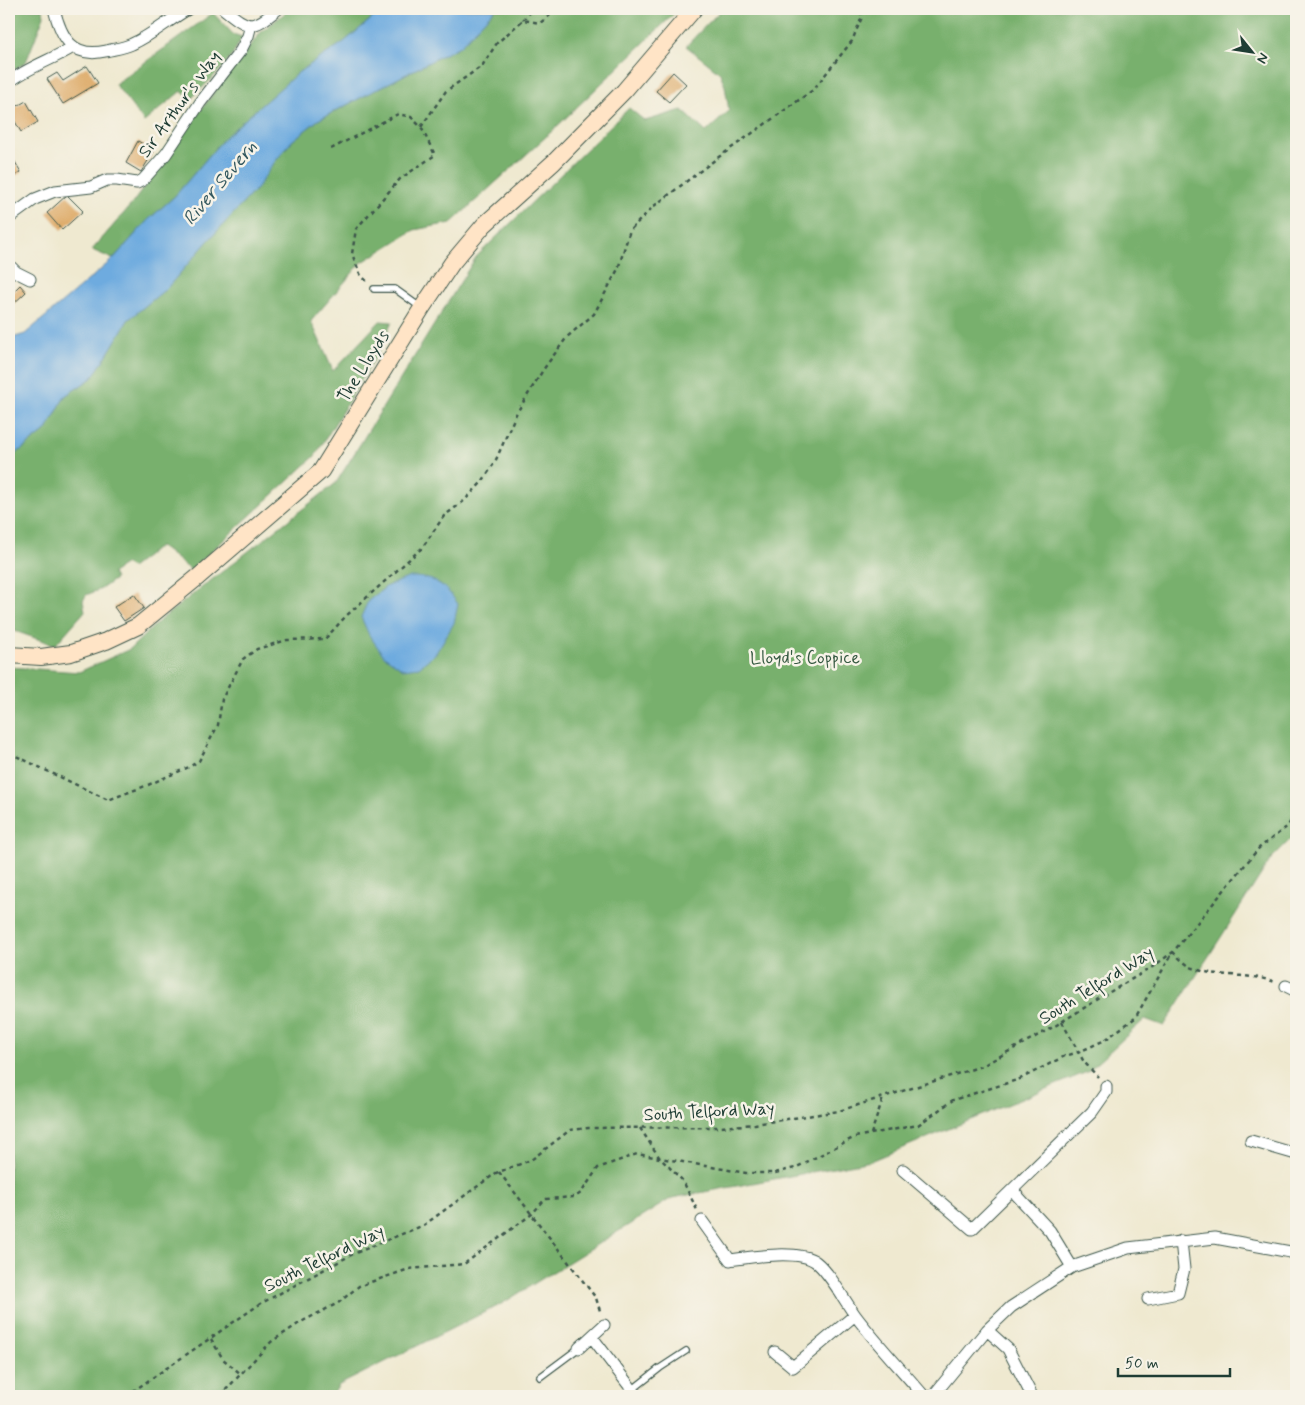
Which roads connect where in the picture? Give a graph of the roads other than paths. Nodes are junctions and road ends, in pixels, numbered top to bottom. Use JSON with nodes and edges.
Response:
{"nodes":[{"id":1,"x":54,"y":9,"type":"edge"},
{"id":2,"x":188,"y":9,"type":"edge"},
{"id":3,"x":224,"y":9,"type":"edge"},
{"id":4,"x":278,"y":9,"type":"edge"},
{"id":5,"x":694,"y":9,"type":"edge"},
{"id":6,"x":251,"y":25,"type":"junction"},
{"id":7,"x":73,"y":46,"type":"junction"},
{"id":8,"x":9,"y":82,"type":"edge"},
{"id":9,"x":9,"y":218,"type":"edge"},
{"id":10,"x":9,"y":265,"type":"edge"},
{"id":11,"x":30,"y":279,"type":"dead end"},
{"id":12,"x":374,"y":289,"type":"road end"},
{"id":13,"x":422,"y":308,"type":"junction"},
{"id":14,"x":9,"y":655,"type":"edge"},
{"id":15,"x":1106,"y":1086,"type":"road end"},
{"id":16,"x":1251,"y":1140,"type":"dead end"},
{"id":17,"x":1296,"y":1154,"type":"edge"},
{"id":18,"x":904,"y":1170,"type":"dead end"},
{"id":19,"x":1012,"y":1190,"type":"junction"},
{"id":20,"x":702,"y":1221,"type":"road end"},
{"id":21,"x":1182,"y":1241,"type":"junction"},
{"id":22,"x":1296,"y":1253,"type":"edge"},
{"id":23,"x":1072,"y":1267,"type":"junction"},
{"id":24,"x":1148,"y":1299,"type":"dead end"},
{"id":25,"x":855,"y":1315,"type":"junction"},
{"id":26,"x":604,"y":1325,"type":"road end"},
{"id":27,"x":986,"y":1330,"type":"junction"},
{"id":28,"x":592,"y":1337,"type":"junction"},
{"id":29,"x":579,"y":1348,"type":"joint"},
{"id":30,"x":686,"y":1351,"type":"dead end"},
{"id":31,"x":775,"y":1352,"type":"dead end"},
{"id":32,"x":540,"y":1378,"type":"dead end"},
{"id":33,"x":634,"y":1393,"type":"edge"},
{"id":34,"x":924,"y":1396,"type":"edge"},
{"id":35,"x":933,"y":1396,"type":"edge"},
{"id":36,"x":1032,"y":1396,"type":"edge"}],
"edges":[{"from":1,"to":7,"type":"street"},
{"from":2,"to":7,"type":"street"},
{"from":3,"to":6,"type":"street"},
{"from":4,"to":6,"type":"street"},
{"from":5,"to":13,"type":"street","name":"The Lloyds"},
{"from":6,"to":9,"type":"street","name":"Sir Arthur's Way"},
{"from":7,"to":8,"type":"street"},
{"from":10,"to":11,"type":"street"},
{"from":12,"to":13,"type":"lane"},
{"from":13,"to":14,"type":"street","name":"The Lloyds"},
{"from":15,"to":19,"type":"street"},
{"from":16,"to":17,"type":"street"},
{"from":18,"to":19,"type":"street"},
{"from":19,"to":23,"type":"street"},
{"from":20,"to":25,"type":"street"},
{"from":21,"to":22,"type":"street"},
{"from":21,"to":23,"type":"street"},
{"from":21,"to":24,"type":"street"},
{"from":23,"to":27,"type":"street"},
{"from":25,"to":31,"type":"street"},
{"from":25,"to":34,"type":"street"},
{"from":26,"to":28,"type":"street"},
{"from":27,"to":35,"type":"street"},
{"from":27,"to":36,"type":"street"},
{"from":28,"to":29,"type":"street"},
{"from":28,"to":33,"type":"street"},
{"from":29,"to":32,"type":"lane"},
{"from":30,"to":33,"type":"lane"}]}
